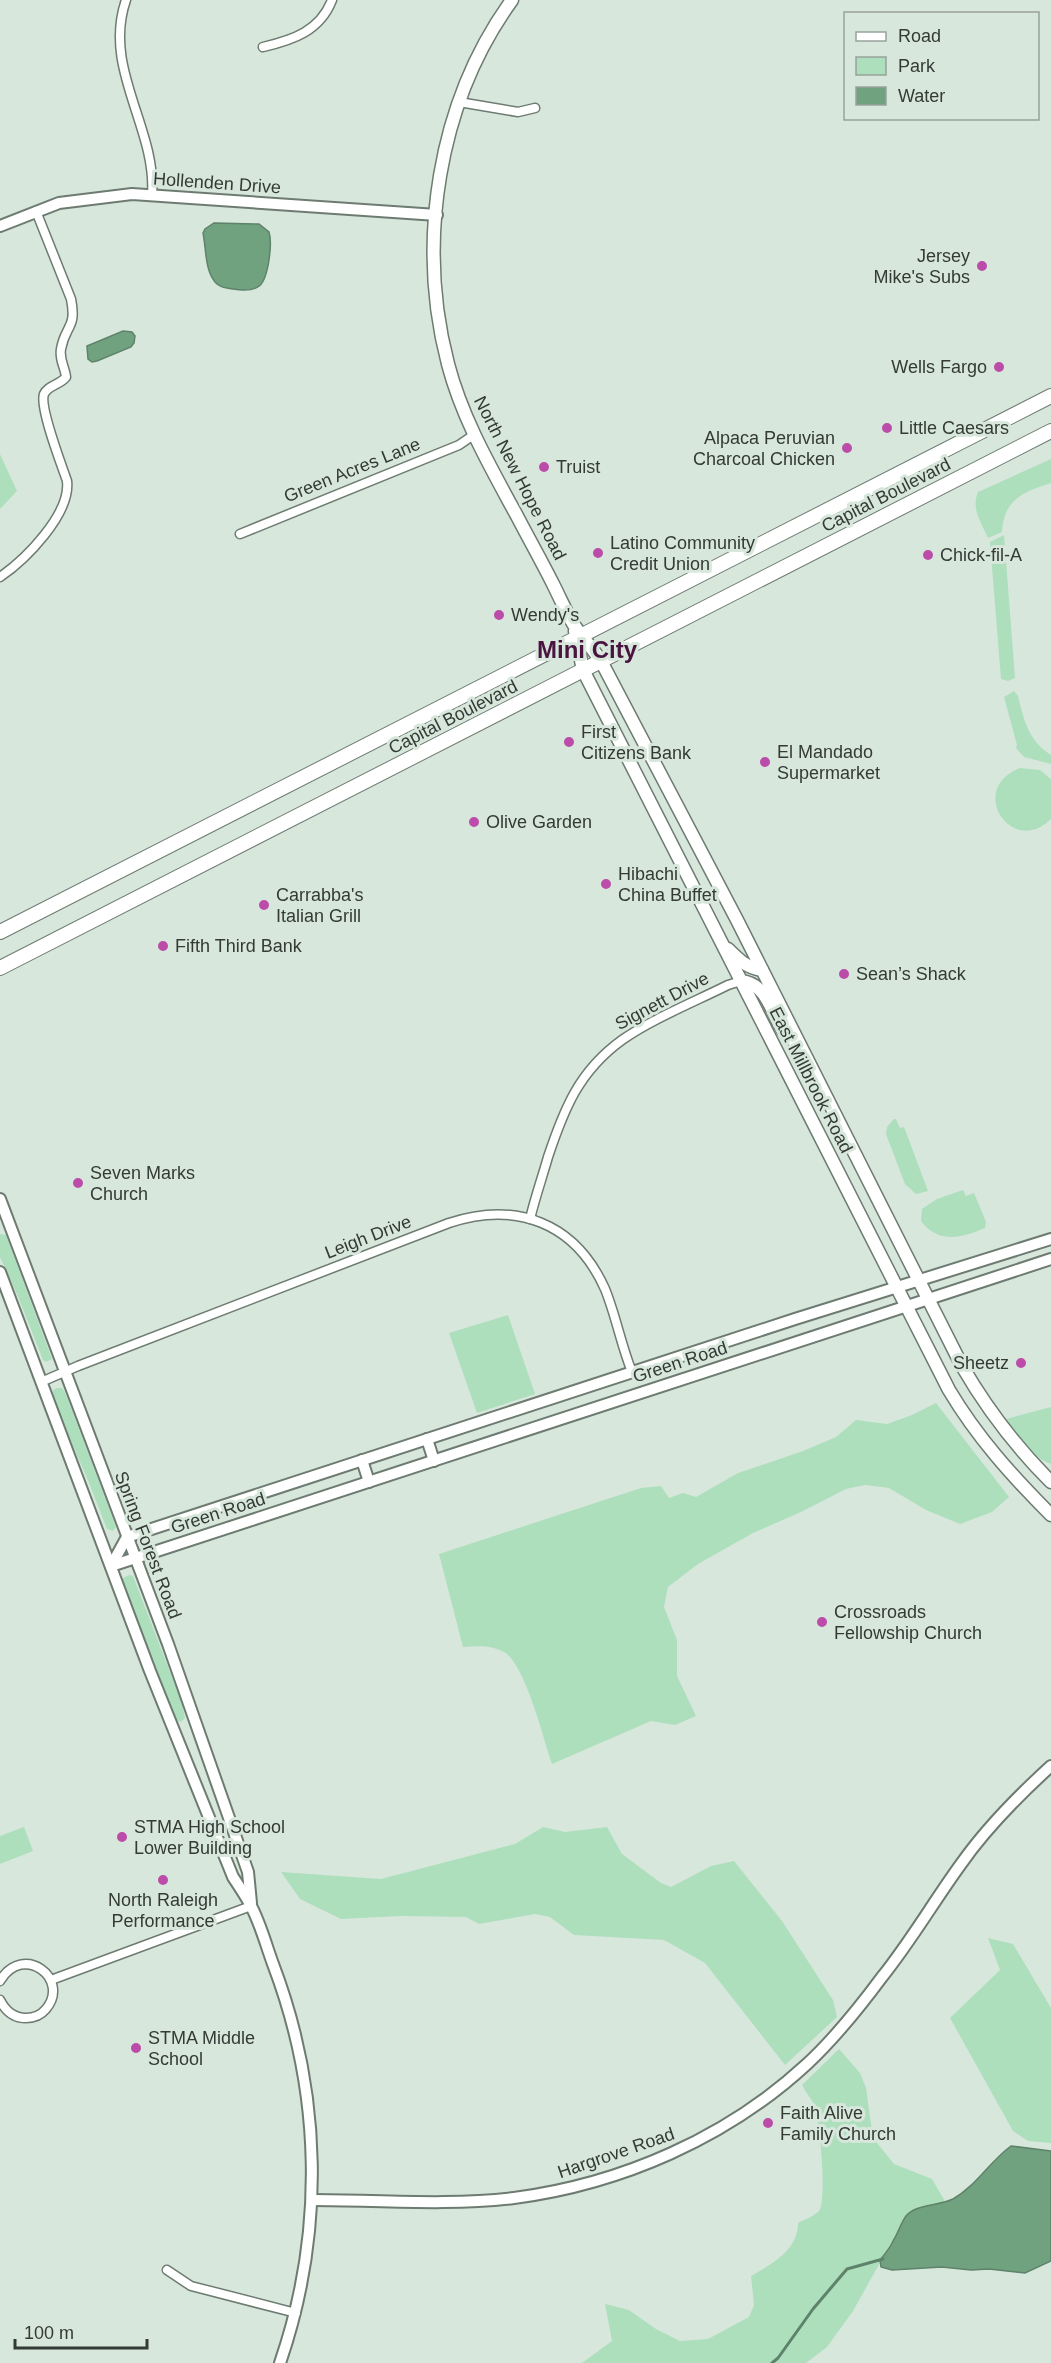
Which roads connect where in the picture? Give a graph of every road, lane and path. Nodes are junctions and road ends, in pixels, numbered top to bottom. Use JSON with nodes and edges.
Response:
{"nodes":[{"id":1,"x":126,"y":0,"type":"edge"},
{"id":2,"x":332,"y":0,"type":"edge"},
{"id":3,"x":512,"y":0,"type":"edge"},
{"id":4,"x":263,"y":47,"type":"dead end"},
{"id":5,"x":459,"y":102,"type":"junction"},
{"id":6,"x":535,"y":108,"type":"dead end"},
{"id":7,"x":152,"y":195,"type":"junction"},
{"id":8,"x":36,"y":211,"type":"junction"},
{"id":9,"x":437,"y":215,"type":"junction"},
{"id":10,"x":0,"y":226,"type":"edge"},
{"id":11,"x":1051,"y":396,"type":"edge"},
{"id":12,"x":1051,"y":431,"type":"edge"},
{"id":13,"x":475,"y":434,"type":"junction"},
{"id":14,"x":240,"y":534,"type":"dead end"},
{"id":15,"x":0,"y":578,"type":"edge"},
{"id":16,"x":577,"y":633,"type":"junction"},
{"id":17,"x":601,"y":661,"type":"junction"},
{"id":18,"x":583,"y":670,"type":"junction"},
{"id":19,"x":0,"y":932,"type":"edge"},
{"id":20,"x":721,"y":942,"type":"junction"},
{"id":21,"x":0,"y":968,"type":"edge"},
{"id":22,"x":762,"y":970,"type":"junction"},
{"id":23,"x":741,"y":981,"type":"junction"},
{"id":24,"x":805,"y":1053,"type":"junction"},
{"id":25,"x":0,"y":1199,"type":"edge"},
{"id":26,"x":530,"y":1219,"type":"junction"},
{"id":27,"x":4,"y":1222,"type":"edge"},
{"id":28,"x":1051,"y":1239,"type":"edge"},
{"id":29,"x":1020,"y":1250,"type":"junction"},
{"id":30,"x":1051,"y":1258,"type":"edge"},
{"id":31,"x":1025,"y":1267,"type":"junction"},
{"id":32,"x":0,"y":1272,"type":"edge"},
{"id":33,"x":920,"y":1281,"type":"junction"},
{"id":34,"x":897,"y":1287,"type":"junction"},
{"id":35,"x":928,"y":1299,"type":"junction"},
{"id":36,"x":906,"y":1306,"type":"junction"},
{"id":37,"x":65,"y":1372,"type":"junction"},
{"id":38,"x":632,"y":1372,"type":"junction"},
{"id":39,"x":42,"y":1382,"type":"junction"},
{"id":40,"x":641,"y":1392,"type":"junction"},
{"id":41,"x":427,"y":1439,"type":"junction"},
{"id":42,"x":362,"y":1460,"type":"junction"},
{"id":43,"x":434,"y":1461,"type":"junction"},
{"id":44,"x":369,"y":1482,"type":"junction"},
{"id":45,"x":1051,"y":1482,"type":"edge"},
{"id":46,"x":1051,"y":1515,"type":"edge"},
{"id":47,"x":127,"y":1537,"type":"junction"},
{"id":48,"x":135,"y":1558,"type":"junction"},
{"id":49,"x":111,"y":1566,"type":"junction"},
{"id":50,"x":1051,"y":1766,"type":"edge"},
{"id":51,"x":251,"y":1906,"type":"junction"},
{"id":52,"x":51,"y":1980,"type":"junction"},
{"id":53,"x":0,"y":1981,"type":"edge"},
{"id":54,"x":0,"y":2000,"type":"edge"},
{"id":55,"x":312,"y":2200,"type":"junction"},
{"id":56,"x":167,"y":2270,"type":"dead end"},
{"id":57,"x":296,"y":2313,"type":"junction"},
{"id":58,"x":280,"y":2363,"type":"edge"}],
"edges":[{"from":1,"to":7,"type":"street"},
{"from":2,"to":4,"type":"street"},
{"from":3,"to":5,"type":"main road","name":"North New Hope Road"},
{"from":5,"to":6,"type":"street"},
{"from":5,"to":9,"type":"main road","name":"North New Hope Road"},
{"from":7,"to":8,"type":"street","name":"Hollenden Drive"},
{"from":7,"to":9,"type":"street","name":"Hollenden Drive"},
{"from":8,"to":10,"type":"street","name":"Hollenden Drive"},
{"from":8,"to":15,"type":"street"},
{"from":9,"to":13,"type":"main road","name":"North New Hope Road"},
{"from":11,"to":16,"type":"highway","name":"Capital Boulevard"},
{"from":12,"to":17,"type":"highway","name":"Capital Boulevard"},
{"from":13,"to":14,"type":"street","name":"Green Acres Lane"},
{"from":13,"to":16,"type":"main road","name":"North New Hope Road"},
{"from":16,"to":17,"type":"main road","name":"North New Hope Road"},
{"from":16,"to":18,"type":"main road","name":"East Millbrook Road"},
{"from":16,"to":19,"type":"highway","name":"Capital Boulevard"},
{"from":17,"to":18,"type":"highway","name":"Capital Boulevard"},
{"from":17,"to":22,"type":"main road","name":"East Millbrook Road"},
{"from":18,"to":20,"type":"main road","name":"East Millbrook Road"},
{"from":18,"to":21,"type":"highway","name":"Capital Boulevard"},
{"from":20,"to":22,"type":"main road"},
{"from":20,"to":23,"type":"main road","name":"East Millbrook Road"},
{"from":22,"to":24,"type":"main road","name":"East Millbrook Road"},
{"from":23,"to":24,"type":"main road"},
{"from":23,"to":26,"type":"street","name":"Signett Drive"},
{"from":23,"to":34,"type":"main road","name":"East Millbrook Road"},
{"from":24,"to":33,"type":"main road","name":"East Millbrook Road"},
{"from":25,"to":27,"type":"street","name":"Spring Forest Road"},
{"from":26,"to":37,"type":"street","name":"Leigh Drive"},
{"from":26,"to":38,"type":"street","name":"Leigh Drive"},
{"from":27,"to":37,"type":"street","name":"Spring Forest Road"},
{"from":28,"to":29,"type":"street","name":"Green Road"},
{"from":29,"to":31,"type":"street"},
{"from":29,"to":33,"type":"street","name":"Green Road"},
{"from":30,"to":31,"type":"street","name":"Green Road"},
{"from":31,"to":35,"type":"street","name":"Green Road"},
{"from":32,"to":39,"type":"street","name":"Spring Forest Road"},
{"from":33,"to":34,"type":"street","name":"Green Road"},
{"from":33,"to":35,"type":"main road","name":"East Millbrook Road"},
{"from":34,"to":36,"type":"main road","name":"East Millbrook Road"},
{"from":34,"to":38,"type":"street","name":"Green Road"},
{"from":35,"to":36,"type":"street","name":"Green Road"},
{"from":35,"to":45,"type":"main road","name":"East Millbrook Road"},
{"from":36,"to":40,"type":"street","name":"Green Road"},
{"from":36,"to":46,"type":"main road","name":"East Millbrook Road"},
{"from":37,"to":39,"type":"street","name":"Leigh Drive"},
{"from":37,"to":47,"type":"street","name":"Spring Forest Road"},
{"from":38,"to":40,"type":"street"},
{"from":38,"to":41,"type":"street","name":"Green Road"},
{"from":39,"to":49,"type":"street","name":"Spring Forest Road"},
{"from":40,"to":43,"type":"street","name":"Green Road"},
{"from":41,"to":42,"type":"street","name":"Green Road"},
{"from":41,"to":43,"type":"street"},
{"from":42,"to":44,"type":"street"},
{"from":42,"to":47,"type":"street","name":"Green Road"},
{"from":43,"to":44,"type":"street","name":"Green Road"},
{"from":44,"to":48,"type":"street","name":"Green Road"},
{"from":47,"to":48,"type":"street","name":"Spring Forest Road"},
{"from":47,"to":49,"type":"street"},
{"from":48,"to":49,"type":"street","name":"Green Road"},
{"from":48,"to":51,"type":"street","name":"Spring Forest Road"},
{"from":49,"to":51,"type":"street","name":"Spring Forest Road"},
{"from":50,"to":55,"type":"street","name":"Hargrove Road"},
{"from":51,"to":52,"type":"street"},
{"from":51,"to":55,"type":"street","name":"Spring Forest Road"},
{"from":52,"to":53,"type":"street"},
{"from":52,"to":54,"type":"street"},
{"from":55,"to":57,"type":"street","name":"Spring Forest Road"},
{"from":56,"to":57,"type":"street"},
{"from":57,"to":58,"type":"street","name":"Spring Forest Road"}]}
